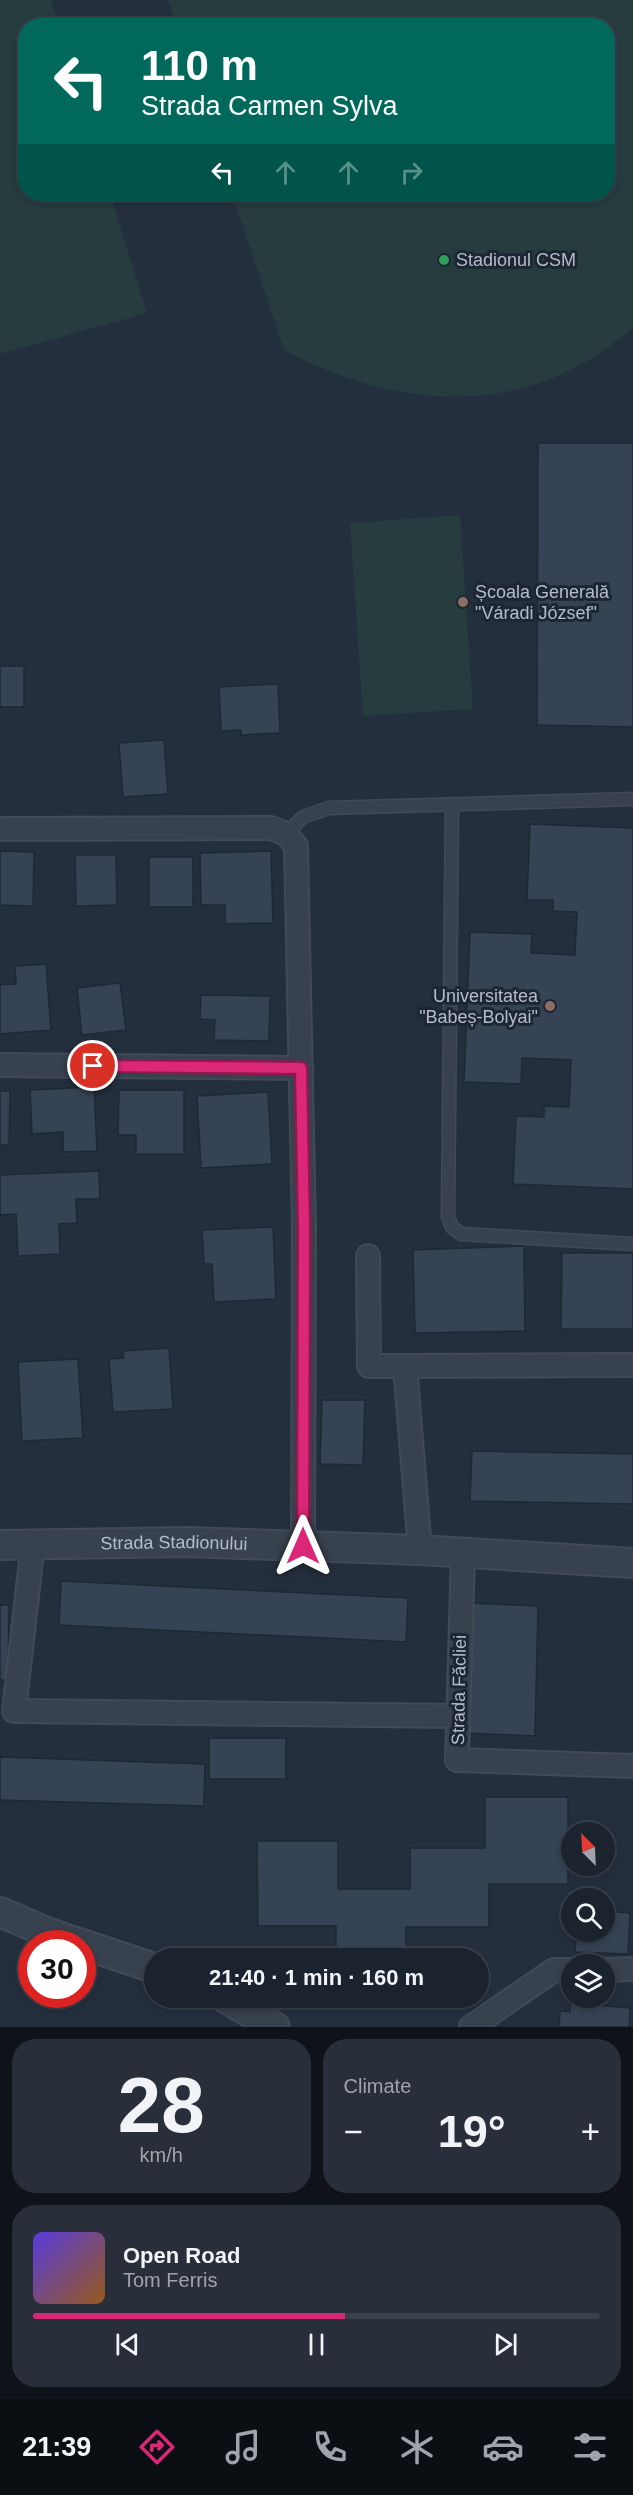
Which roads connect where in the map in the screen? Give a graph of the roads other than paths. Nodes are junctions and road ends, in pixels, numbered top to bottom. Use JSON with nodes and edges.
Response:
{"nodes":[{"id":1,"x":633,"y":799,"type":"edge"},
{"id":2,"x":452,"y":804,"type":"junction"},
{"id":3,"x":0,"y":829,"type":"edge"},
{"id":4,"x":286,"y":834,"type":"junction"},
{"id":5,"x":0,"y":1065,"type":"edge"},
{"id":6,"x":301,"y":1068,"type":"junction"},
{"id":7,"x":633,"y":1244,"type":"edge"},
{"id":8,"x":368,"y":1256,"type":"dead end"},
{"id":9,"x":633,"y":1365,"type":"edge"},
{"id":10,"x":405,"y":1366,"type":"junction"},
{"id":11,"x":33,"y":1543,"type":"junction"},
{"id":12,"x":0,"y":1545,"type":"edge"},
{"id":13,"x":303,"y":1546,"type":"junction"},
{"id":14,"x":420,"y":1550,"type":"junction"},
{"id":15,"x":463,"y":1553,"type":"junction"},
{"id":16,"x":633,"y":1563,"type":"edge"},
{"id":17,"x":457,"y":1716,"type":"junction"},
{"id":18,"x":633,"y":1766,"type":"edge"},
{"id":19,"x":0,"y":1912,"type":"edge"},
{"id":20,"x":40,"y":1930,"type":"edge"},
{"id":21,"x":96,"y":1949,"type":"edge"},
{"id":22,"x":144,"y":1965,"type":"edge"},
{"id":23,"x":633,"y":1969,"type":"edge"},
{"id":24,"x":561,"y":1970,"type":"edge"},
{"id":25,"x":615,"y":1970,"type":"edge"},
{"id":26,"x":242,"y":2008,"type":"edge"},
{"id":27,"x":275,"y":2027,"type":"edge"},
{"id":28,"x":471,"y":2027,"type":"edge"}],
"edges":[{"from":1,"to":2,"type":"lane"},
{"from":2,"to":4,"type":"lane"},
{"from":2,"to":7,"type":"lane"},
{"from":3,"to":4,"type":"street"},
{"from":4,"to":6,"type":"street"},
{"from":5,"to":6,"type":"street"},
{"from":6,"to":13,"type":"street"},
{"from":8,"to":10,"type":"street"},
{"from":9,"to":10,"type":"street"},
{"from":10,"to":14,"type":"street"},
{"from":11,"to":12,"type":"street","name":"Strada Stadionului"},
{"from":11,"to":13,"type":"street","name":"Strada Stadionului"},
{"from":11,"to":17,"type":"street"},
{"from":13,"to":14,"type":"street","name":"Strada Stadionului"},
{"from":14,"to":15,"type":"street","name":"Strada Stadionului"},
{"from":15,"to":16,"type":"street","name":"Strada Stadionului"},
{"from":15,"to":17,"type":"street","name":"Strada Făcliei"},
{"from":17,"to":18,"type":"street","name":"Strada Făcliei"},
{"from":19,"to":20,"type":"street"},
{"from":21,"to":22,"type":"street"},
{"from":23,"to":25,"type":"street"},
{"from":24,"to":28,"type":"street"},
{"from":26,"to":27,"type":"street"}]}
